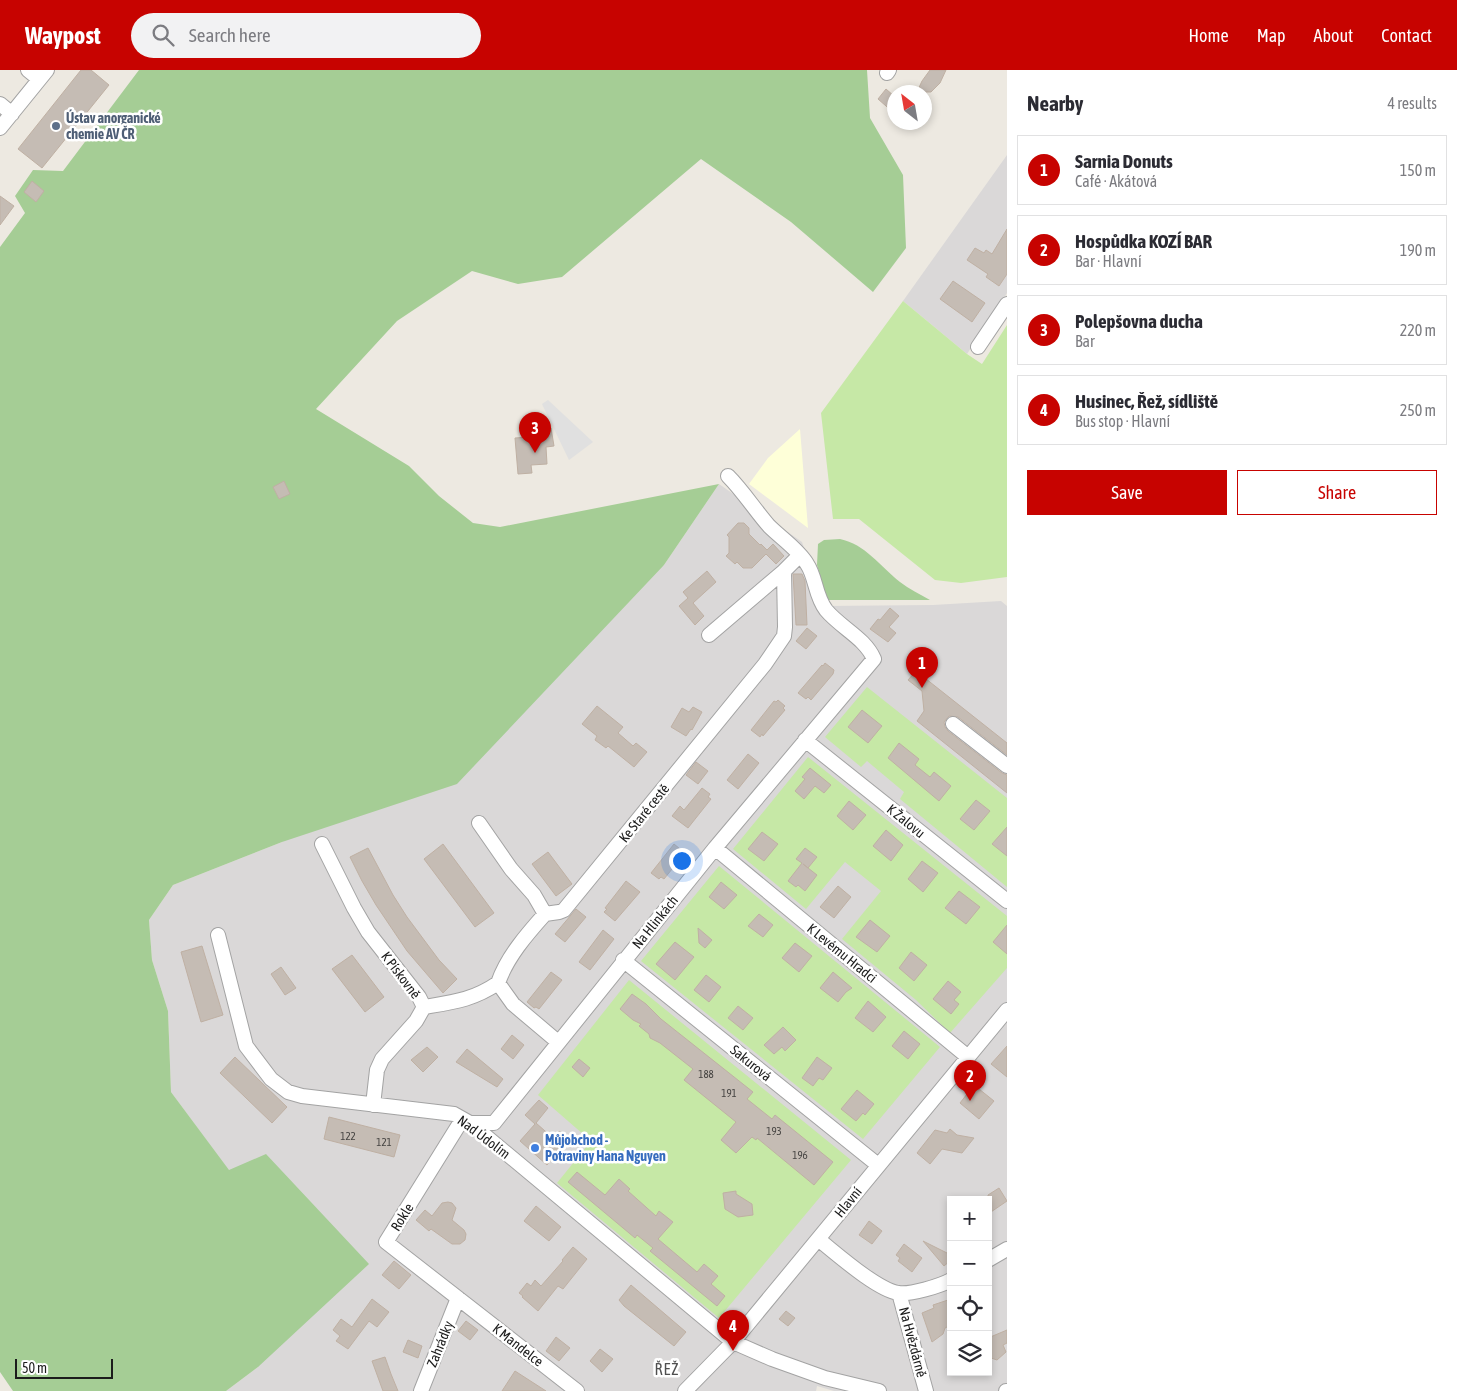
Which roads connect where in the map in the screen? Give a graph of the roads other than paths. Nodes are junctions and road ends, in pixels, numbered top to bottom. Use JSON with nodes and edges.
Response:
{"nodes":[{"id":1,"x":28,"y":70,"type":"edge"},
{"id":2,"x":43,"y":75,"type":"edge"},
{"id":3,"x":0,"y":104,"type":"edge"},
{"id":4,"x":12,"y":114,"type":"junction"},
{"id":5,"x":0,"y":128,"type":"edge"},
{"id":6,"x":1007,"y":304,"type":"edge"},
{"id":7,"x":978,"y":347,"type":"dead end"},
{"id":8,"x":728,"y":476,"type":"dead end"},
{"id":9,"x":800,"y":555,"type":"junction"},
{"id":10,"x":784,"y":570,"type":"junction"},
{"id":11,"x":709,"y":635,"type":"dead end"},
{"id":12,"x":953,"y":724,"type":"dead end"},
{"id":13,"x":805,"y":740,"type":"junction"},
{"id":14,"x":1007,"y":766,"type":"edge"},
{"id":15,"x":479,"y":823,"type":"dead end"},
{"id":16,"x":322,"y":844,"type":"dead end"},
{"id":17,"x":715,"y":848,"type":"junction"},
{"id":18,"x":1007,"y":901,"type":"edge"},
{"id":19,"x":545,"y":914,"type":"junction"},
{"id":20,"x":218,"y":935,"type":"dead end"},
{"id":21,"x":623,"y":960,"type":"junction"},
{"id":22,"x":498,"y":983,"type":"junction"},
{"id":23,"x":424,"y":1008,"type":"junction"},
{"id":24,"x":1007,"y":1010,"type":"edge"},
{"id":25,"x":558,"y":1042,"type":"junction"},
{"id":26,"x":968,"y":1057,"type":"junction"},
{"id":27,"x":373,"y":1105,"type":"junction"},
{"id":28,"x":470,"y":1123,"type":"junction"},
{"id":29,"x":878,"y":1165,"type":"junction"},
{"id":30,"x":818,"y":1239,"type":"junction"},
{"id":31,"x":1007,"y":1249,"type":"edge"},
{"id":32,"x":992,"y":1258,"type":"edge"},
{"id":33,"x":947,"y":1282,"type":"edge"},
{"id":34,"x":899,"y":1293,"type":"junction"},
{"id":35,"x":458,"y":1298,"type":"junction"},
{"id":36,"x":733,"y":1342,"type":"junction"},
{"id":37,"x":421,"y":1391,"type":"edge"},
{"id":38,"x":577,"y":1391,"type":"edge"},
{"id":39,"x":685,"y":1391,"type":"edge"},
{"id":40,"x":879,"y":1391,"type":"edge"},
{"id":41,"x":926,"y":1391,"type":"edge"}],
"edges":[{"from":1,"to":2,"type":"street"},
{"from":2,"to":4,"type":"street"},
{"from":3,"to":4,"type":"street"},
{"from":4,"to":5,"type":"street"},
{"from":6,"to":7,"type":"street"},
{"from":8,"to":9,"type":"street"},
{"from":9,"to":10,"type":"street"},
{"from":9,"to":13,"type":"street","name":"Na Hlinkách"},
{"from":10,"to":11,"type":"street"},
{"from":10,"to":19,"type":"street","name":"Ke Staré cestě"},
{"from":12,"to":14,"type":"street"},
{"from":13,"to":17,"type":"street","name":"Na Hlinkách"},
{"from":13,"to":18,"type":"street","name":"K Žalovu"},
{"from":15,"to":19,"type":"street"},
{"from":16,"to":23,"type":"street","name":"K Pískovně"},
{"from":17,"to":21,"type":"street","name":"Na Hlinkách"},
{"from":17,"to":26,"type":"street","name":"K Levému Hradci"},
{"from":19,"to":22,"type":"street"},
{"from":20,"to":27,"type":"street","name":"Nad Údolím"},
{"from":21,"to":25,"type":"street","name":"Na Hlinkách"},
{"from":21,"to":29,"type":"street","name":"Sakurová"},
{"from":22,"to":23,"type":"street"},
{"from":22,"to":25,"type":"street"},
{"from":23,"to":27,"type":"street","name":"K Pískovně"},
{"from":24,"to":26,"type":"street","name":"Hlavní"},
{"from":25,"to":28,"type":"street","name":"Na Hlinkách"},
{"from":26,"to":29,"type":"street","name":"Hlavní"},
{"from":27,"to":28,"type":"street","name":"Nad Údolím"},
{"from":28,"to":35,"type":"street","name":"Rokle"},
{"from":28,"to":36,"type":"street","name":"Nad Údolím"},
{"from":29,"to":30,"type":"street","name":"Hlavní"},
{"from":30,"to":34,"type":"street","name":"Na Hvězdárně"},
{"from":30,"to":36,"type":"street","name":"Hlavní"},
{"from":31,"to":32,"type":"street"},
{"from":33,"to":34,"type":"street","name":"Na Hvězdárně"},
{"from":34,"to":41,"type":"street","name":"Na Hvězdárně"},
{"from":35,"to":37,"type":"street","name":"Zahrádky"},
{"from":35,"to":38,"type":"street","name":"K Mandelce"},
{"from":36,"to":39,"type":"street","name":"Hlavní"},
{"from":36,"to":40,"type":"street"}]}
